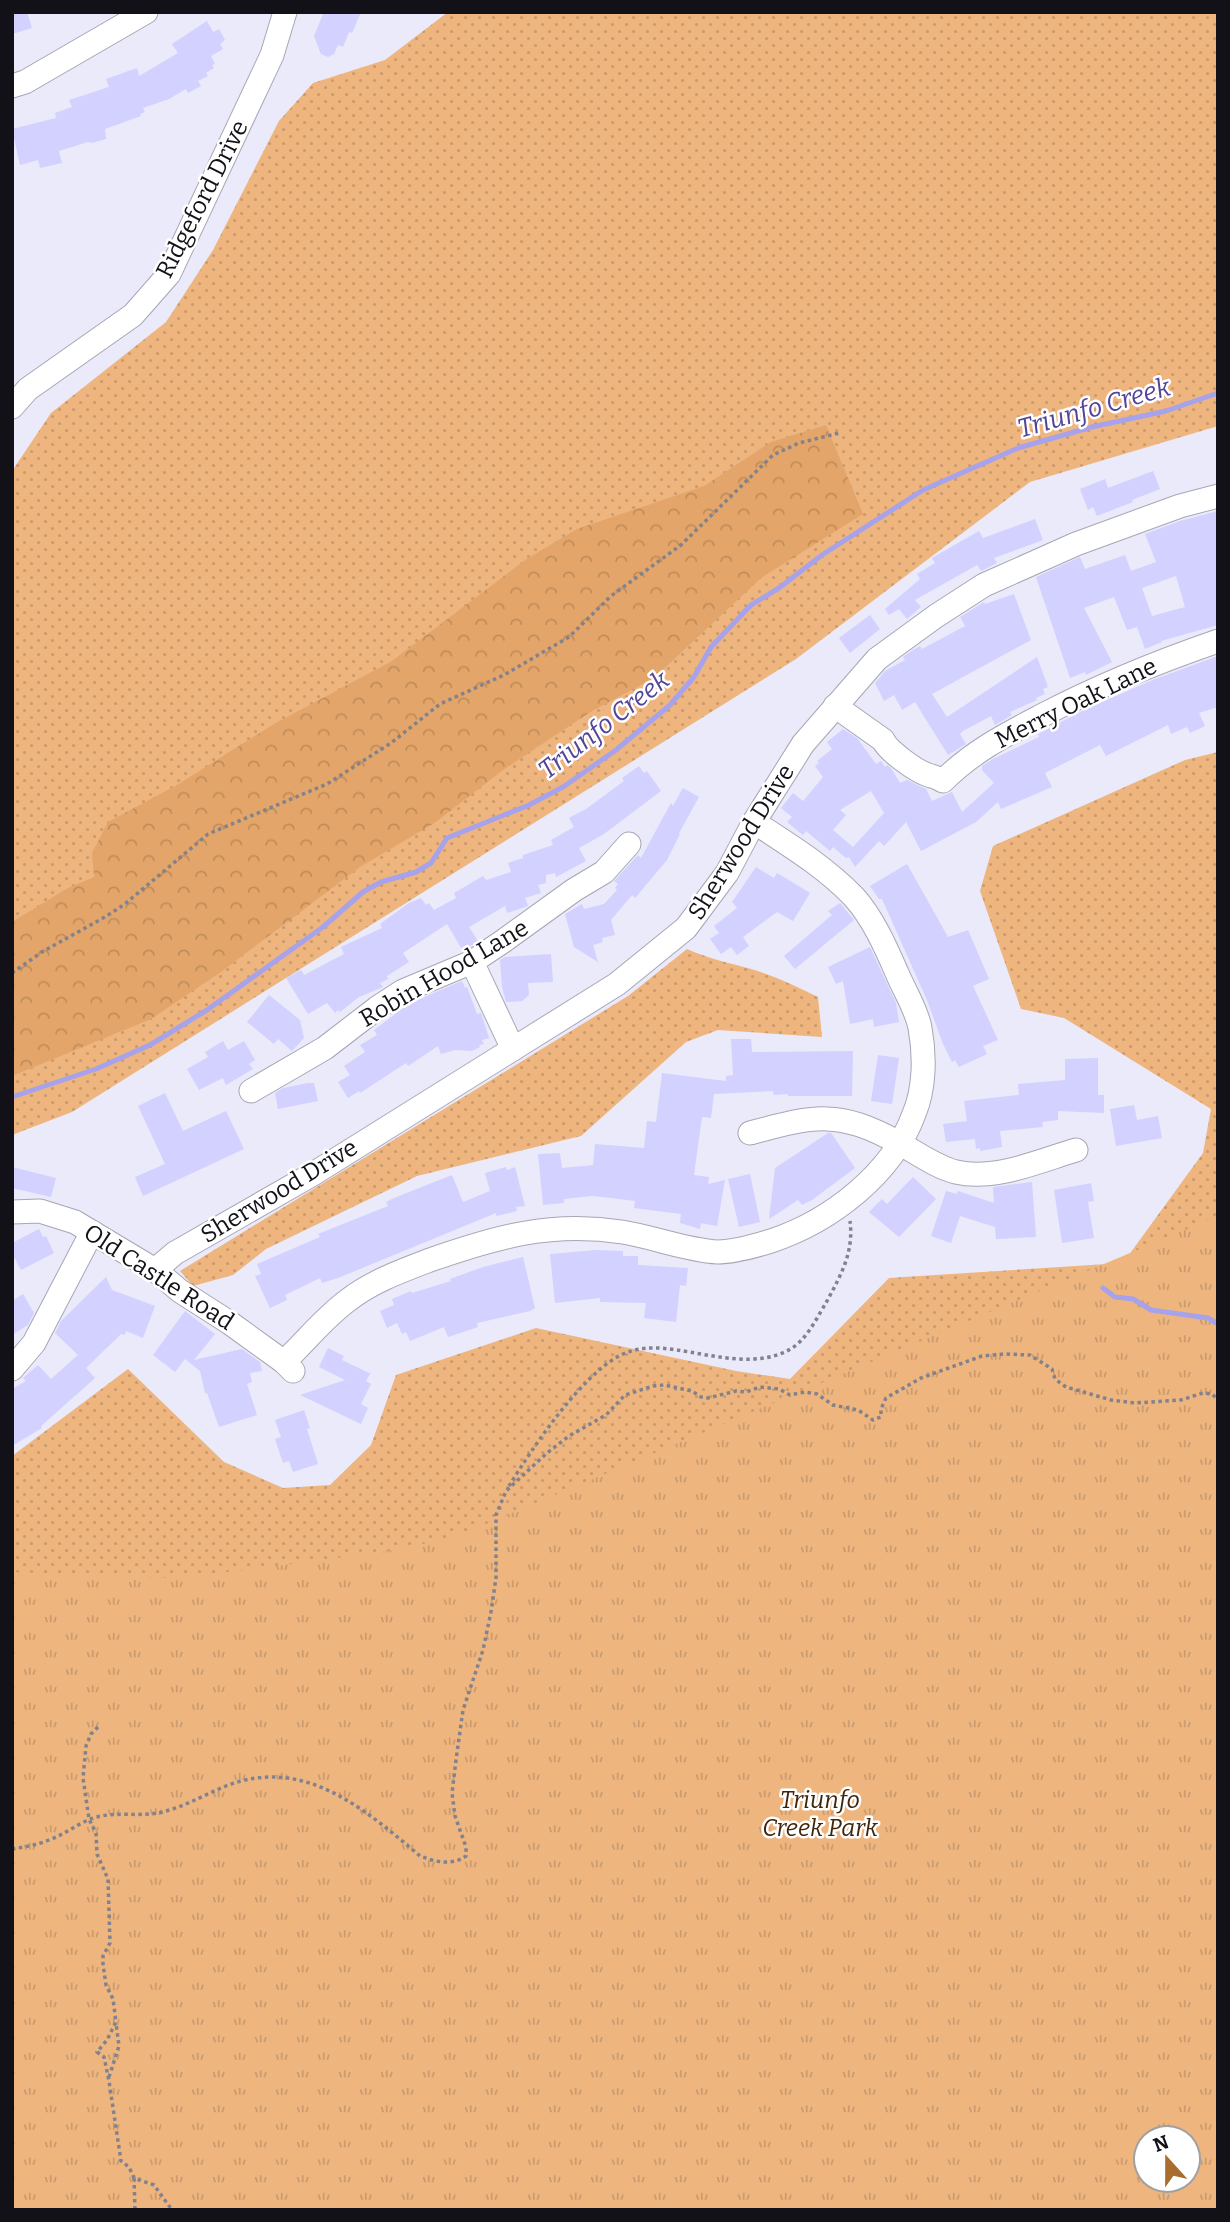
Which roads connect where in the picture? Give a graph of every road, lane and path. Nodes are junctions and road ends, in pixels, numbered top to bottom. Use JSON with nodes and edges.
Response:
{"nodes":[{"id":1,"x":146,"y":12,"type":"edge"},
{"id":2,"x":285,"y":12,"type":"edge"},
{"id":3,"x":12,"y":86,"type":"edge"},
{"id":4,"x":12,"y":407,"type":"edge"},
{"id":5,"x":839,"y":433,"type":"dead end"},
{"id":6,"x":1218,"y":496,"type":"edge"},
{"id":7,"x":1218,"y":641,"type":"edge"},
{"id":8,"x":835,"y":706,"type":"junction"},
{"id":9,"x":754,"y":822,"type":"junction"},
{"id":10,"x":629,"y":844,"type":"dead end"},
{"id":11,"x":472,"y":962,"type":"junction"},
{"id":12,"x":12,"y":972,"type":"edge"},
{"id":13,"x":513,"y":1049,"type":"junction"},
{"id":14,"x":251,"y":1091,"type":"dead end"},
{"id":15,"x":750,"y":1132,"type":"dead end"},
{"id":16,"x":900,"y":1143,"type":"junction"},
{"id":17,"x":1076,"y":1150,"type":"dead end"},
{"id":18,"x":841,"y":1205,"type":"junction"},
{"id":19,"x":12,"y":1212,"type":"edge"},
{"id":20,"x":92,"y":1232,"type":"junction"},
{"id":21,"x":155,"y":1270,"type":"junction"},
{"id":22,"x":12,"y":1369,"type":"edge"},
{"id":23,"x":1218,"y":1400,"type":"edge"},
{"id":24,"x":506,"y":1490,"type":"junction"},
{"id":25,"x":98,"y":1727,"type":"dead end"},
{"id":26,"x":89,"y":1819,"type":"junction"},
{"id":27,"x":12,"y":1849,"type":"edge"},
{"id":28,"x":116,"y":2022,"type":"junction"},
{"id":29,"x":109,"y":2078,"type":"junction"},
{"id":30,"x":134,"y":2178,"type":"junction"},
{"id":31,"x":135,"y":2210,"type":"edge"},
{"id":32,"x":172,"y":2210,"type":"edge"}],
"edges":[{"from":1,"to":3,"type":"street"},
{"from":2,"to":4,"type":"street","name":"Ridgeford Drive"},
{"from":5,"to":12,"type":"path"},
{"from":6,"to":8,"type":"street","name":"Sherwood Drive"},
{"from":7,"to":8,"type":"street","name":"Merry Oak Lane"},
{"from":8,"to":9,"type":"street","name":"Sherwood Drive"},
{"from":9,"to":13,"type":"street","name":"Sherwood Drive"},
{"from":9,"to":16,"type":"street"},
{"from":10,"to":11,"type":"street","name":"Robin Hood Lane"},
{"from":11,"to":13,"type":"street"},
{"from":11,"to":14,"type":"street","name":"Robin Hood Lane"},
{"from":13,"to":21,"type":"street","name":"Sherwood Drive"},
{"from":15,"to":16,"type":"street"},
{"from":16,"to":17,"type":"street"},
{"from":16,"to":18,"type":"street"},
{"from":18,"to":21,"type":"street","name":"Old Castle Road"},
{"from":18,"to":24,"type":"path"},
{"from":19,"to":20,"type":"street","name":"Old Castle Road"},
{"from":20,"to":21,"type":"street","name":"Old Castle Road"},
{"from":20,"to":22,"type":"street"},
{"from":23,"to":24,"type":"path"},
{"from":24,"to":26,"type":"path"},
{"from":25,"to":26,"type":"path"},
{"from":26,"to":27,"type":"path"},
{"from":26,"to":28,"type":"path"},
{"from":28,"to":29,"type":"path"},
{"from":28,"to":29,"type":"path"},
{"from":29,"to":30,"type":"path"},
{"from":30,"to":31,"type":"path"},
{"from":30,"to":32,"type":"path"}]}
